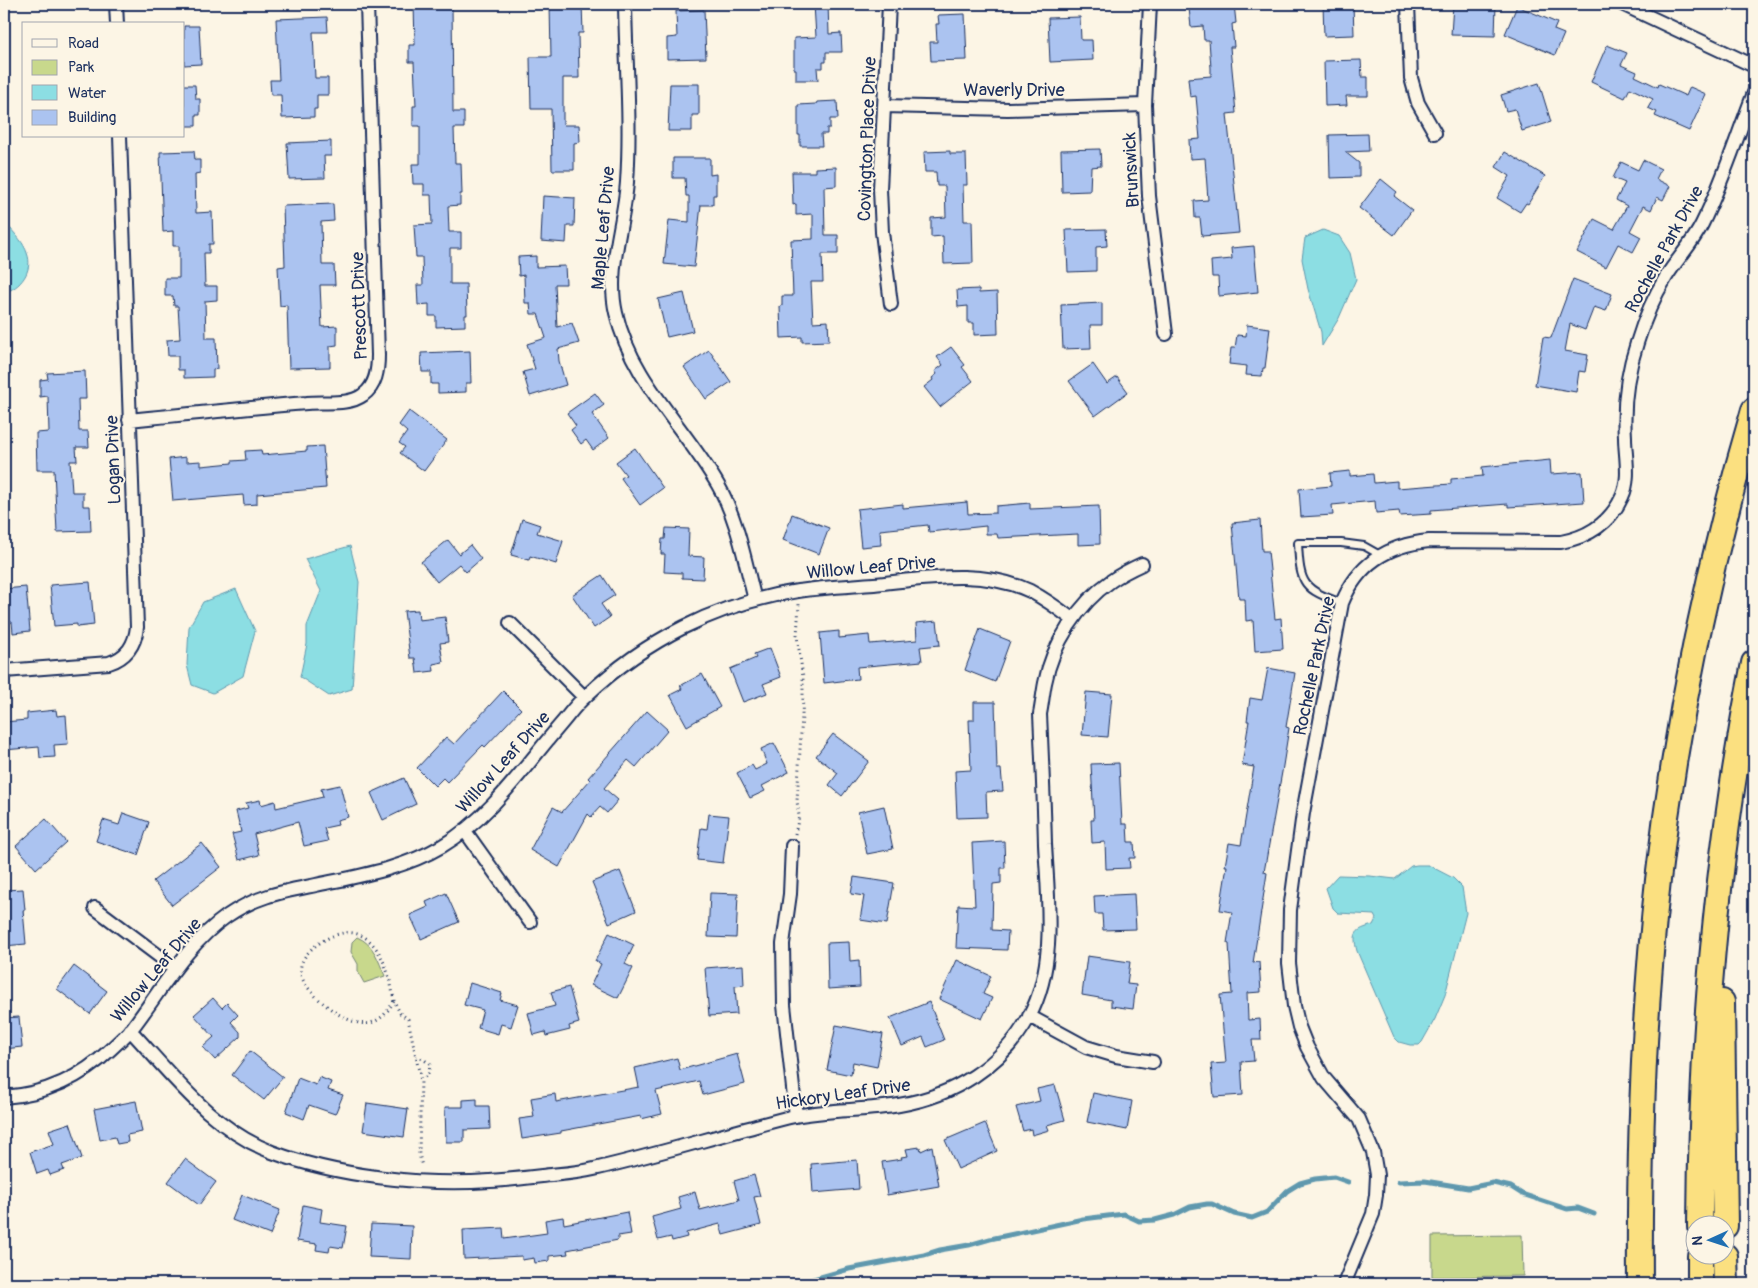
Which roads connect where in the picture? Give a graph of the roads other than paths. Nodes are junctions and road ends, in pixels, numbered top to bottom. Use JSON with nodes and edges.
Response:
{"nodes":[{"id":1,"x":116,"y":4,"type":"edge"},
{"id":2,"x":367,"y":4,"type":"edge"},
{"id":3,"x":625,"y":4,"type":"edge"},
{"id":4,"x":889,"y":4,"type":"edge"},
{"id":5,"x":1150,"y":4,"type":"edge"},
{"id":6,"x":1408,"y":4,"type":"edge"},
{"id":7,"x":1622,"y":4,"type":"edge"},
{"id":8,"x":117,"y":22,"type":"edge"},
{"id":9,"x":1754,"y":66,"type":"edge"},
{"id":10,"x":1754,"y":93,"type":"edge"},
{"id":11,"x":1145,"y":105,"type":"junction"},
{"id":12,"x":884,"y":106,"type":"junction"},
{"id":13,"x":1434,"y":133,"type":"dead end"},
{"id":14,"x":120,"y":138,"type":"edge"},
{"id":15,"x":891,"y":304,"type":"dead end"},
{"id":16,"x":1166,"y":334,"type":"dead end"},
{"id":17,"x":1754,"y":410,"type":"edge"},
{"id":18,"x":129,"y":420,"type":"junction"},
{"id":19,"x":1380,"y":555,"type":"junction"},
{"id":20,"x":1142,"y":564,"type":"dead end"},
{"id":21,"x":755,"y":600,"type":"junction"},
{"id":22,"x":1342,"y":604,"type":"junction"},
{"id":23,"x":1072,"y":619,"type":"junction"},
{"id":24,"x":510,"y":623,"type":"dead end"},
{"id":25,"x":1754,"y":663,"type":"edge"},
{"id":26,"x":4,"y":671,"type":"edge"},
{"id":27,"x":584,"y":697,"type":"junction"},
{"id":28,"x":465,"y":831,"type":"junction"},
{"id":29,"x":792,"y":846,"type":"road end"},
{"id":30,"x":1720,"y":879,"type":"junction"},
{"id":31,"x":95,"y":908,"type":"dead end"},
{"id":32,"x":530,"y":922,"type":"dead end"},
{"id":33,"x":175,"y":968,"type":"junction"},
{"id":34,"x":1029,"y":1016,"type":"junction"},
{"id":35,"x":130,"y":1030,"type":"junction"},
{"id":36,"x":1153,"y":1062,"type":"dead end"},
{"id":37,"x":4,"y":1097,"type":"edge"},
{"id":38,"x":796,"y":1116,"type":"junction"},
{"id":39,"x":1700,"y":1216,"type":"edge"},
{"id":40,"x":1724,"y":1216,"type":"edge"},
{"id":41,"x":1700,"y":1266,"type":"edge"},
{"id":42,"x":1725,"y":1266,"type":"edge"},
{"id":43,"x":1344,"y":1284,"type":"edge"},
{"id":44,"x":1640,"y":1284,"type":"edge"},
{"id":45,"x":1700,"y":1284,"type":"edge"},
{"id":46,"x":1726,"y":1284,"type":"edge"}],
"edges":[{"from":1,"to":8,"type":"street"},
{"from":2,"to":18,"type":"street","name":"Prescott Drive"},
{"from":3,"to":21,"type":"street","name":"Maple Leaf Drive"},
{"from":4,"to":12,"type":"street","name":"Covington Place Drive"},
{"from":5,"to":11,"type":"street","name":"Brunswick"},
{"from":6,"to":13,"type":"street"},
{"from":7,"to":9,"type":"street"},
{"from":10,"to":19,"type":"street","name":"Rochelle Park Drive"},
{"from":11,"to":12,"type":"street","name":"Waverly Drive"},
{"from":11,"to":16,"type":"street","name":"Brunswick"},
{"from":12,"to":15,"type":"street","name":"Covington Place Drive"},
{"from":14,"to":18,"type":"street","name":"Logan Drive"},
{"from":17,"to":44,"type":"highway"},
{"from":18,"to":26,"type":"street","name":"Logan Drive"},
{"from":19,"to":22,"type":"street","name":"Rochelle Park Drive"},
{"from":19,"to":22,"type":"lane"},
{"from":20,"to":23,"type":"street","name":"Hickory Leaf Drive"},
{"from":21,"to":23,"type":"street","name":"Willow Leaf Drive"},
{"from":21,"to":27,"type":"street","name":"Willow Leaf Drive"},
{"from":22,"to":43,"type":"street","name":"Rochelle Park Drive"},
{"from":23,"to":34,"type":"street","name":"Hickory Leaf Drive"},
{"from":24,"to":27,"type":"street"},
{"from":25,"to":30,"type":"highway"},
{"from":27,"to":28,"type":"street","name":"Willow Leaf Drive"},
{"from":28,"to":32,"type":"street"},
{"from":28,"to":33,"type":"street","name":"Willow Leaf Drive"},
{"from":29,"to":38,"type":"street"},
{"from":30,"to":39,"type":"highway"},
{"from":30,"to":40,"type":"highway"},
{"from":31,"to":33,"type":"street"},
{"from":33,"to":35,"type":"street","name":"Willow Leaf Drive"},
{"from":34,"to":36,"type":"street"},
{"from":34,"to":38,"type":"street","name":"Hickory Leaf Drive"},
{"from":35,"to":37,"type":"street","name":"Willow Leaf Drive"},
{"from":35,"to":38,"type":"street","name":"Hickory Leaf Drive"},
{"from":41,"to":45,"type":"highway"},
{"from":42,"to":46,"type":"highway"}]}
